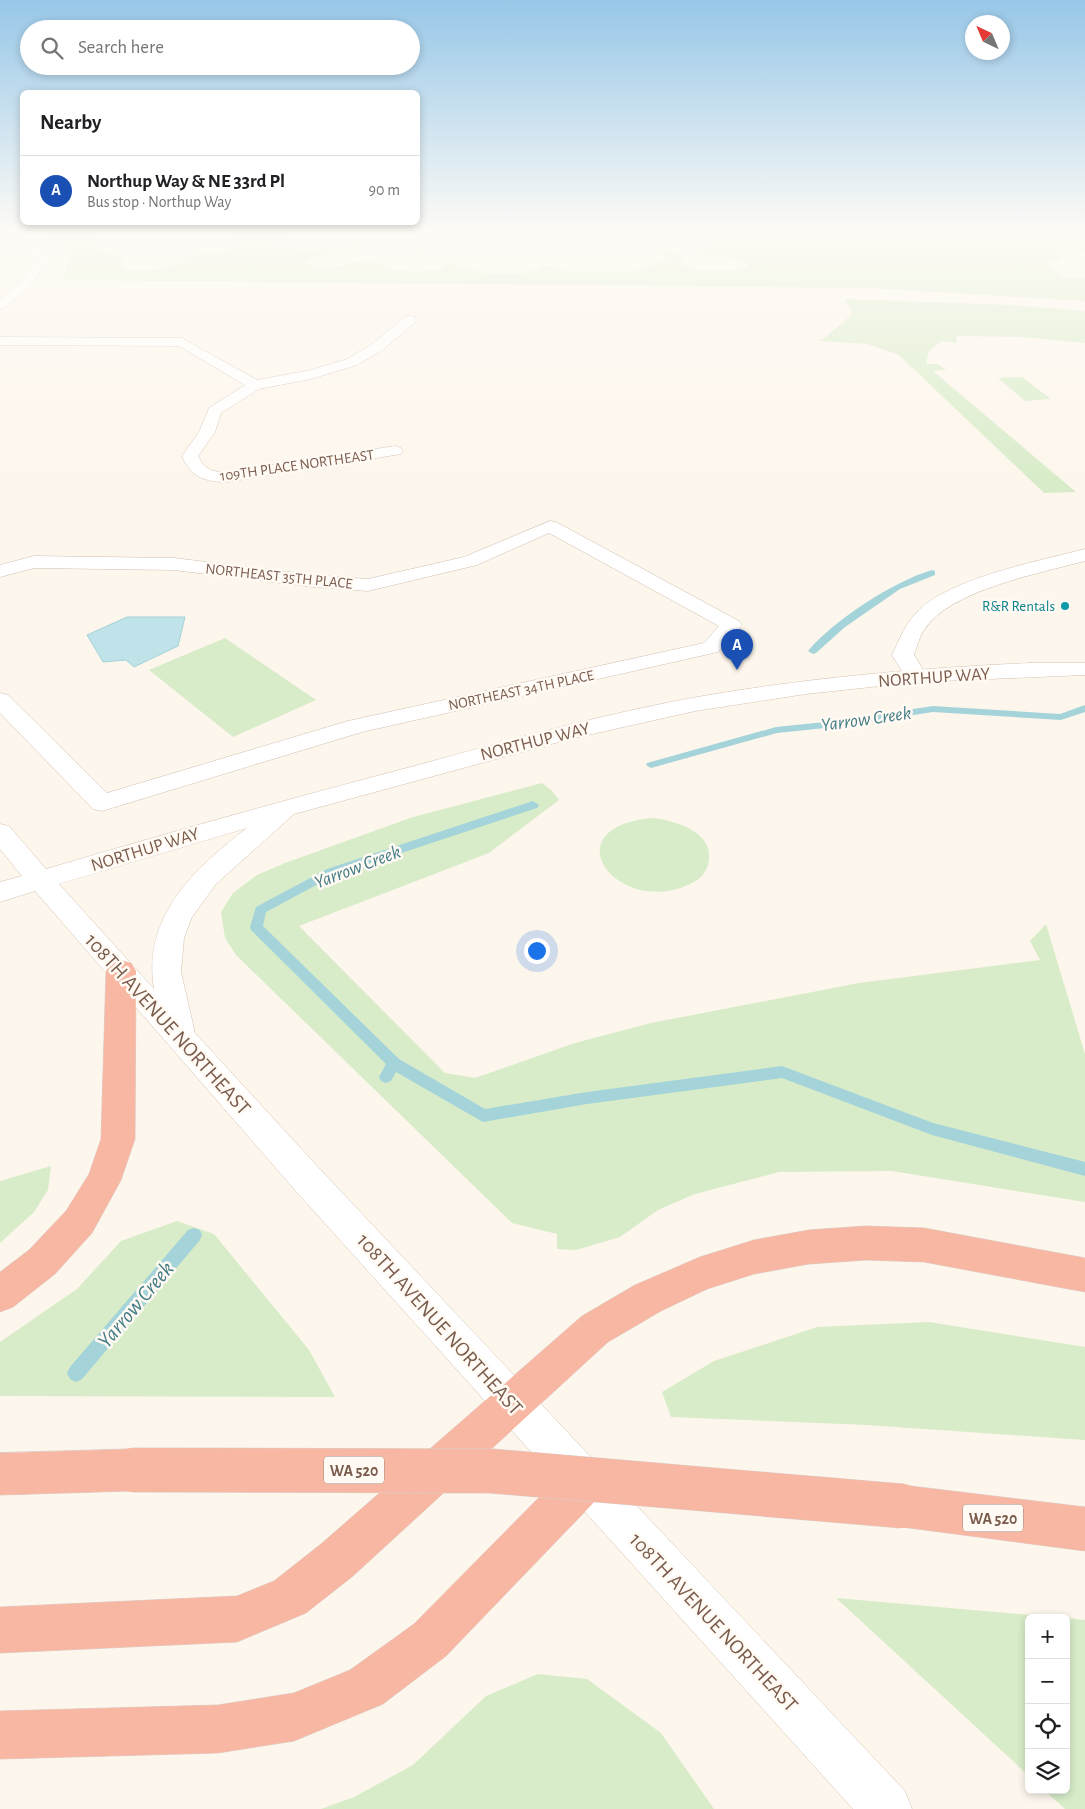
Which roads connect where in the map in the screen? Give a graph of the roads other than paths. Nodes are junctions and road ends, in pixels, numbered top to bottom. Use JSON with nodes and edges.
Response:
{"nodes":[{"id":1,"x":410,"y":320,"type":"dead end"},
{"id":2,"x":0,"y":341,"type":"edge"},
{"id":3,"x":255,"y":385,"type":"junction"},
{"id":4,"x":395,"y":451,"type":"dead end"},
{"id":5,"x":550,"y":526,"type":"joint"},
{"id":6,"x":1085,"y":555,"type":"edge"},
{"id":7,"x":0,"y":571,"type":"edge"},
{"id":8,"x":1085,"y":669,"type":"edge"},
{"id":9,"x":916,"y":676,"type":"junction"},
{"id":10,"x":0,"y":700,"type":"edge"},
{"id":11,"x":290,"y":806,"type":"junction"},
{"id":12,"x":0,"y":832,"type":"edge"},
{"id":13,"x":42,"y":880,"type":"junction"},
{"id":14,"x":0,"y":892,"type":"edge"},
{"id":15,"x":121,"y":971,"type":"junction"},
{"id":16,"x":181,"y":1039,"type":"junction"},
{"id":17,"x":1085,"y":1275,"type":"edge"},
{"id":18,"x":0,"y":1294,"type":"edge"},
{"id":19,"x":511,"y":1403,"type":"junction"},
{"id":20,"x":0,"y":1474,"type":"edge"},
{"id":21,"x":585,"y":1481,"type":"junction"},
{"id":22,"x":1085,"y":1529,"type":"edge"},
{"id":23,"x":0,"y":1630,"type":"edge"},
{"id":24,"x":0,"y":1735,"type":"edge"},
{"id":25,"x":887,"y":1809,"type":"edge"}],
"edges":[{"from":1,"to":3,"type":"street"},
{"from":2,"to":3,"type":"street"},
{"from":3,"to":4,"type":"street","name":"109TH PLACE NORTHEAST"},
{"from":5,"to":7,"type":"street","name":"NORTHEAST 35TH PLACE"},
{"from":5,"to":10,"type":"street","name":"NORTHEAST 34TH PLACE"},
{"from":6,"to":9,"type":"street"},
{"from":8,"to":9,"type":"street","name":"NORTHUP WAY"},
{"from":9,"to":11,"type":"street","name":"NORTHUP WAY"},
{"from":11,"to":13,"type":"street","name":"NORTHUP WAY"},
{"from":11,"to":16,"type":"street"},
{"from":12,"to":13,"type":"street","name":"108TH AVENUE NORTHEAST"},
{"from":13,"to":14,"type":"street","name":"NORTHUP WAY"},
{"from":13,"to":15,"type":"street","name":"108TH AVENUE NORTHEAST"},
{"from":15,"to":16,"type":"street","name":"108TH AVENUE NORTHEAST"},
{"from":15,"to":18,"type":"highway"},
{"from":16,"to":19,"type":"street","name":"108TH AVENUE NORTHEAST"},
{"from":17,"to":19,"type":"highway"},
{"from":19,"to":21,"type":"street","name":"108TH AVENUE NORTHEAST"},
{"from":19,"to":23,"type":"highway"},
{"from":20,"to":22,"type":"highway","number":"WA 520","bridge":true},
{"from":21,"to":24,"type":"highway"},
{"from":21,"to":25,"type":"street","name":"108TH AVENUE NORTHEAST"}]}
